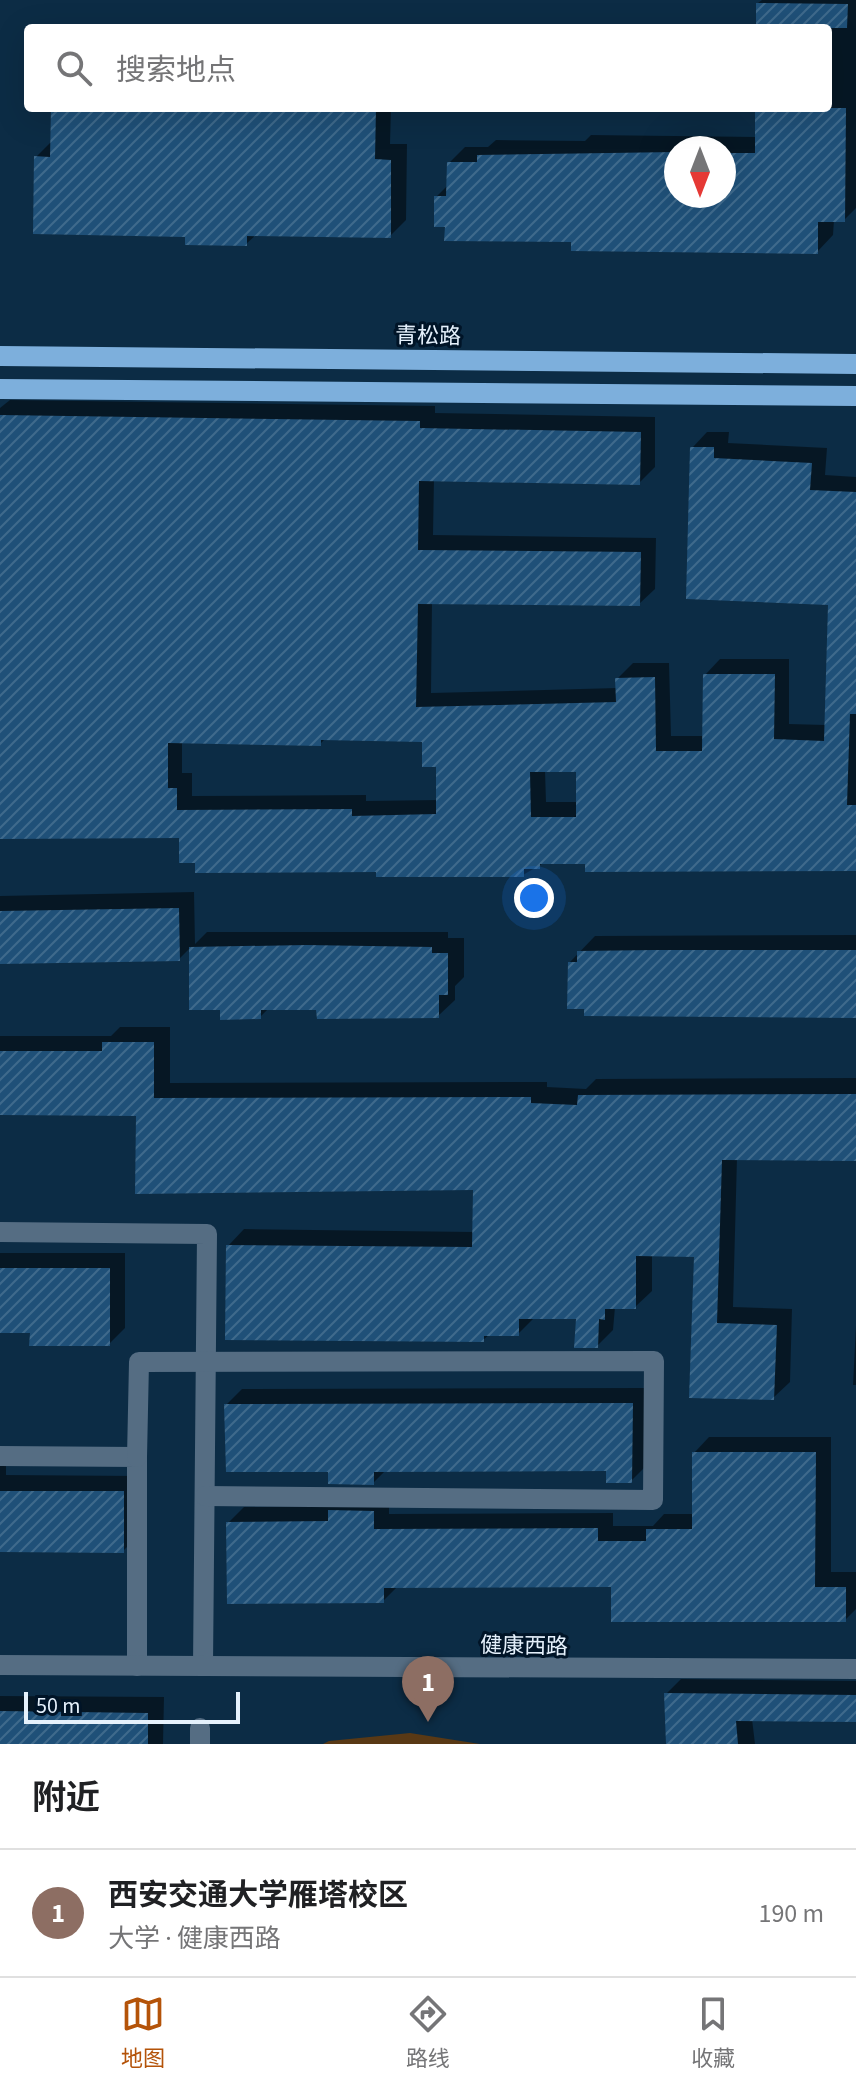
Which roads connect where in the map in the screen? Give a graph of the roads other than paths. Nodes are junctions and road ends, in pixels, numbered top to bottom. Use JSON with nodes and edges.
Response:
{"nodes":[{"id":1,"x":0,"y":356,"type":"edge"},
{"id":2,"x":856,"y":364,"type":"edge"},
{"id":3,"x":0,"y":389,"type":"edge"},
{"id":4,"x":856,"y":396,"type":"edge"},
{"id":5,"x":0,"y":1232,"type":"edge"},
{"id":6,"x":206,"y":1363,"type":"junction"},
{"id":7,"x":0,"y":1456,"type":"edge"},
{"id":8,"x":137,"y":1457,"type":"junction"},
{"id":9,"x":205,"y":1496,"type":"junction"},
{"id":10,"x":0,"y":1665,"type":"edge"},
{"id":11,"x":137,"y":1666,"type":"junction"},
{"id":12,"x":203,"y":1666,"type":"junction"},
{"id":13,"x":856,"y":1669,"type":"edge"}],
"edges":[{"from":1,"to":2,"type":"main road","name":"青松路"},
{"from":3,"to":4,"type":"main road"},
{"from":5,"to":6,"type":"street"},
{"from":6,"to":8,"type":"street"},
{"from":6,"to":9,"type":"street"},
{"from":6,"to":9,"type":"street"},
{"from":7,"to":8,"type":"street"},
{"from":8,"to":11,"type":"street"},
{"from":9,"to":12,"type":"street"},
{"from":10,"to":11,"type":"street","name":"健康西路"},
{"from":11,"to":12,"type":"street","name":"健康西路"},
{"from":12,"to":13,"type":"street","name":"健康西路"}]}
